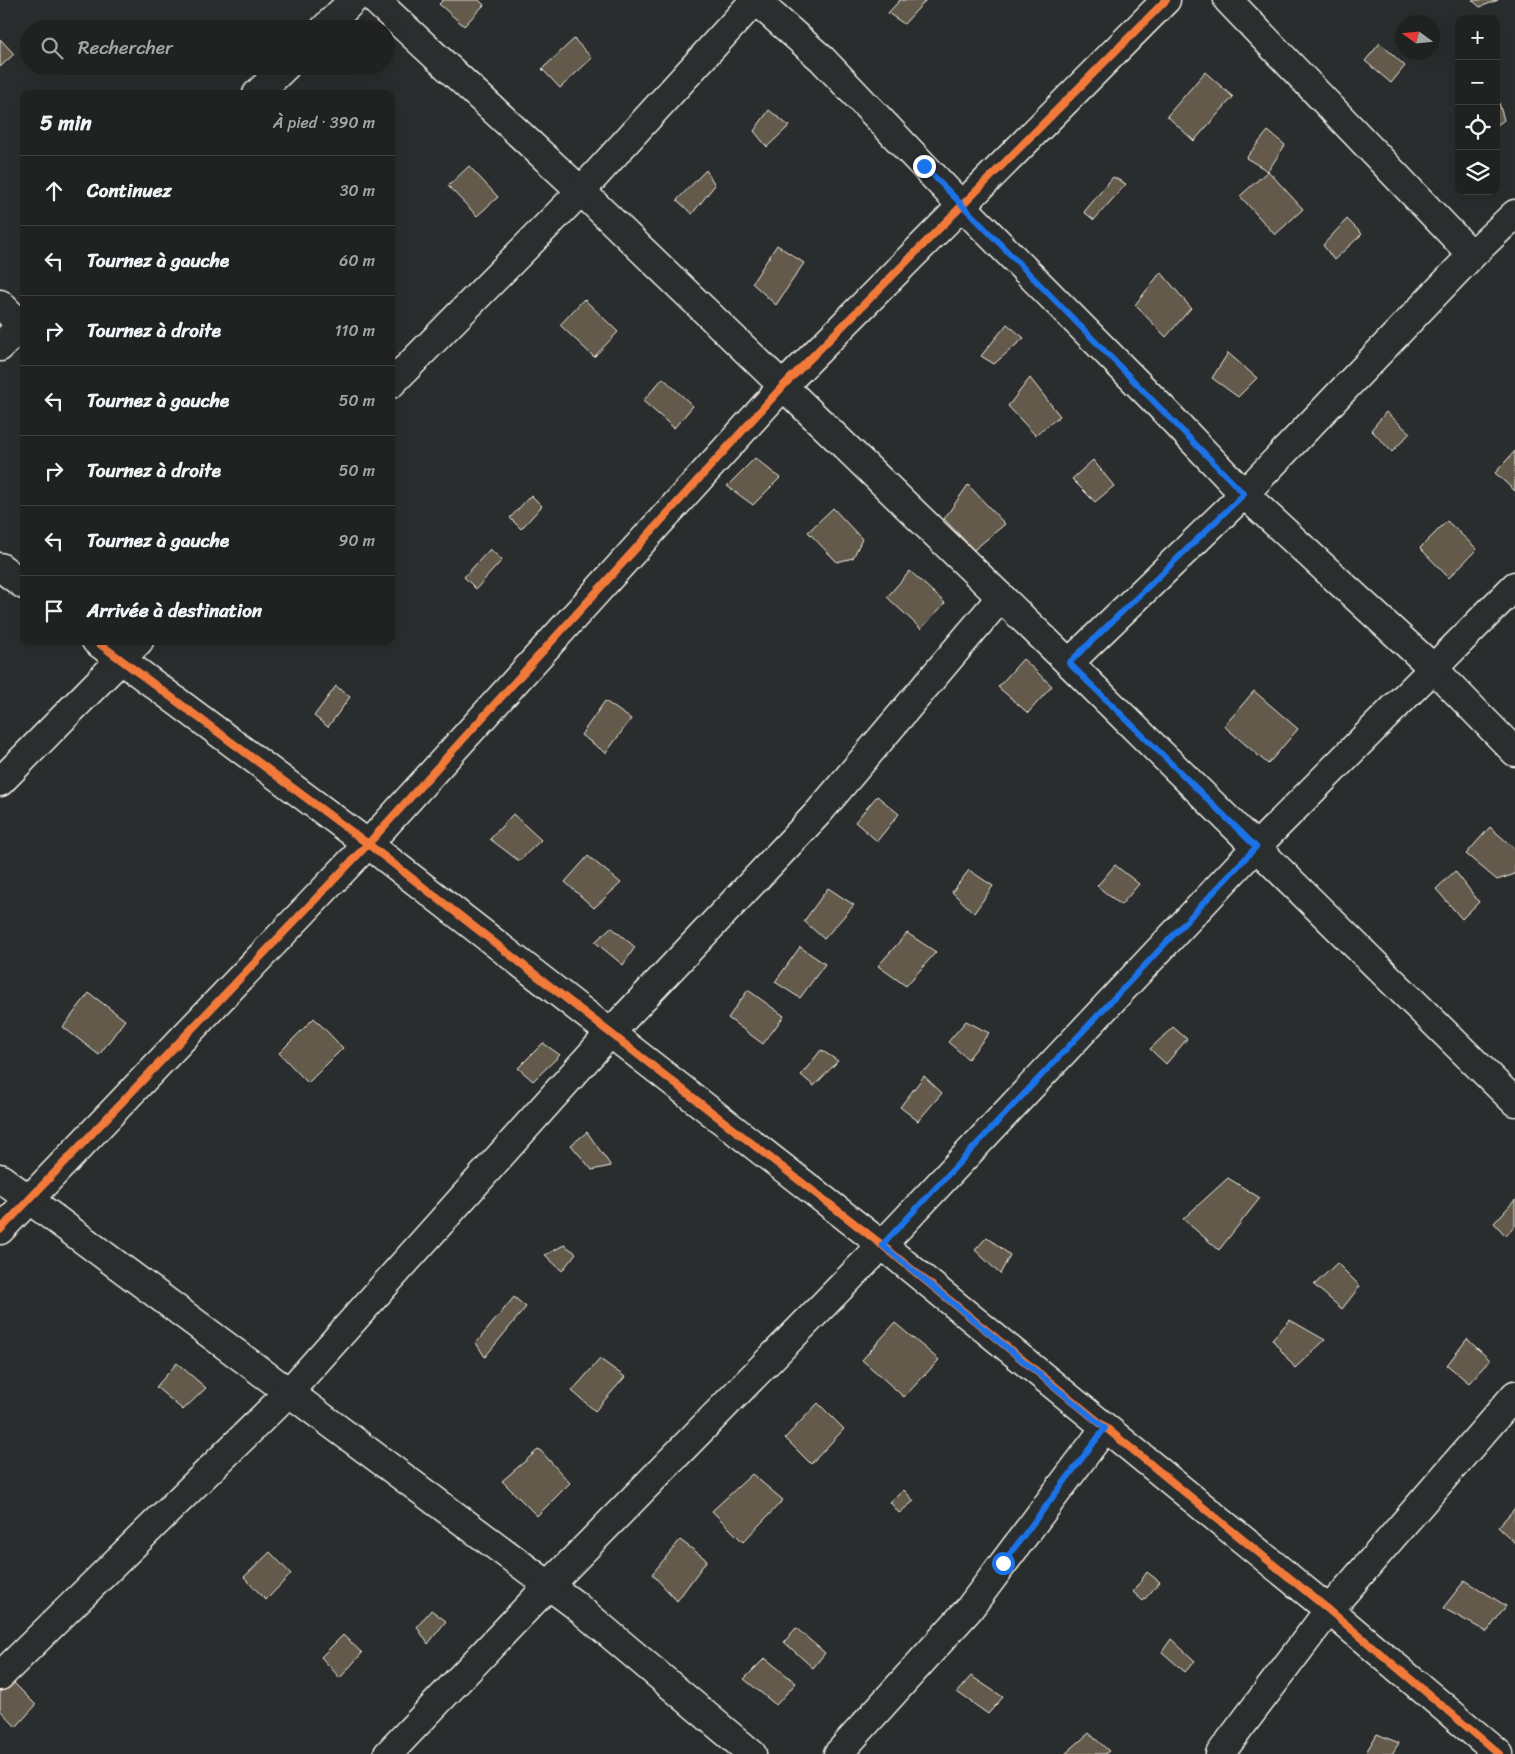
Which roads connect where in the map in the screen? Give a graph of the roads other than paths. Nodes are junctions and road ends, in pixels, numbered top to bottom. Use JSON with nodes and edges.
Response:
{"nodes":[{"id":1,"x":353,"y":0,"type":"edge"},
{"id":2,"x":375,"y":0,"type":"edge"},
{"id":3,"x":755,"y":0,"type":"edge"},
{"id":4,"x":1166,"y":0,"type":"edge"},
{"id":5,"x":1228,"y":0,"type":"edge"},
{"id":6,"x":333,"y":20,"type":"edge"},
{"id":7,"x":277,"y":75,"type":"edge"},
{"id":8,"x":262,"y":90,"type":"edge"},
{"id":9,"x":581,"y":192,"type":"junction"},
{"id":10,"x":962,"y":206,"type":"junction"},
{"id":11,"x":1515,"y":214,"type":"edge"},
{"id":12,"x":1472,"y":255,"type":"junction"},
{"id":13,"x":0,"y":304,"type":"edge"},
{"id":14,"x":20,"y":322,"type":"edge"},
{"id":15,"x":20,"y":326,"type":"edge"},
{"id":16,"x":0,"y":347,"type":"edge"},
{"id":17,"x":395,"y":380,"type":"edge"},
{"id":18,"x":783,"y":386,"type":"junction"},
{"id":19,"x":1244,"y":494,"type":"junction"},
{"id":20,"x":0,"y":567,"type":"edge"},
{"id":21,"x":20,"y":582,"type":"edge"},
{"id":22,"x":1515,"y":586,"type":"edge"},
{"id":23,"x":1001,"y":597,"type":"junction"},
{"id":24,"x":110,"y":645,"type":"edge"},
{"id":25,"x":130,"y":651,"type":"edge"},
{"id":26,"x":1069,"y":663,"type":"junction"},
{"id":27,"x":1433,"y":668,"type":"junction"},
{"id":28,"x":1515,"y":752,"type":"edge"},
{"id":29,"x":0,"y":782,"type":"edge"},
{"id":30,"x":368,"y":844,"type":"junction"},
{"id":31,"x":1256,"y":847,"type":"junction"},
{"id":32,"x":611,"y":1032,"type":"junction"},
{"id":33,"x":1515,"y":1102,"type":"edge"},
{"id":34,"x":0,"y":1178,"type":"edge"},
{"id":35,"x":29,"y":1199,"type":"junction"},
{"id":36,"x":0,"y":1230,"type":"edge"},
{"id":37,"x":882,"y":1245,"type":"junction"},
{"id":38,"x":288,"y":1392,"type":"junction"},
{"id":39,"x":1515,"y":1395,"type":"edge"},
{"id":40,"x":1105,"y":1428,"type":"junction"},
{"id":41,"x":548,"y":1586,"type":"junction"},
{"id":42,"x":1329,"y":1610,"type":"junction"},
{"id":43,"x":0,"y":1676,"type":"edge"},
{"id":44,"x":388,"y":1754,"type":"edge"},
{"id":45,"x":752,"y":1754,"type":"edge"},
{"id":46,"x":838,"y":1754,"type":"edge"},
{"id":47,"x":1220,"y":1754,"type":"edge"},
{"id":48,"x":1499,"y":1754,"type":"edge"}],
"edges":[{"from":1,"to":6,"type":"street"},
{"from":2,"to":9,"type":"street"},
{"from":3,"to":9,"type":"street"},
{"from":3,"to":10,"type":"street"},
{"from":4,"to":10,"type":"street"},
{"from":5,"to":12,"type":"street"},
{"from":7,"to":8,"type":"street"},
{"from":9,"to":17,"type":"street"},
{"from":9,"to":18,"type":"street"},
{"from":10,"to":18,"type":"street"},
{"from":10,"to":19,"type":"street"},
{"from":11,"to":12,"type":"street"},
{"from":12,"to":19,"type":"street"},
{"from":13,"to":14,"type":"street"},
{"from":15,"to":16,"type":"street"},
{"from":18,"to":23,"type":"street"},
{"from":18,"to":30,"type":"street"},
{"from":19,"to":26,"type":"street"},
{"from":19,"to":27,"type":"street"},
{"from":20,"to":21,"type":"street"},
{"from":22,"to":27,"type":"street"},
{"from":23,"to":26,"type":"street"},
{"from":23,"to":32,"type":"street"},
{"from":24,"to":25,"type":"street"},
{"from":25,"to":29,"type":"street"},
{"from":25,"to":30,"type":"street"},
{"from":26,"to":31,"type":"street"},
{"from":27,"to":28,"type":"street"},
{"from":27,"to":31,"type":"street"},
{"from":30,"to":32,"type":"street"},
{"from":30,"to":35,"type":"street"},
{"from":31,"to":33,"type":"street"},
{"from":31,"to":37,"type":"street"},
{"from":32,"to":37,"type":"street"},
{"from":32,"to":38,"type":"street"},
{"from":34,"to":35,"type":"street"},
{"from":35,"to":36,"type":"street"},
{"from":35,"to":38,"type":"street"},
{"from":37,"to":40,"type":"street"},
{"from":37,"to":41,"type":"street"},
{"from":38,"to":41,"type":"street"},
{"from":38,"to":43,"type":"street"},
{"from":39,"to":42,"type":"street"},
{"from":40,"to":42,"type":"street"},
{"from":40,"to":46,"type":"street"},
{"from":41,"to":44,"type":"street"},
{"from":41,"to":45,"type":"street"},
{"from":42,"to":47,"type":"street"},
{"from":42,"to":48,"type":"street"}]}
